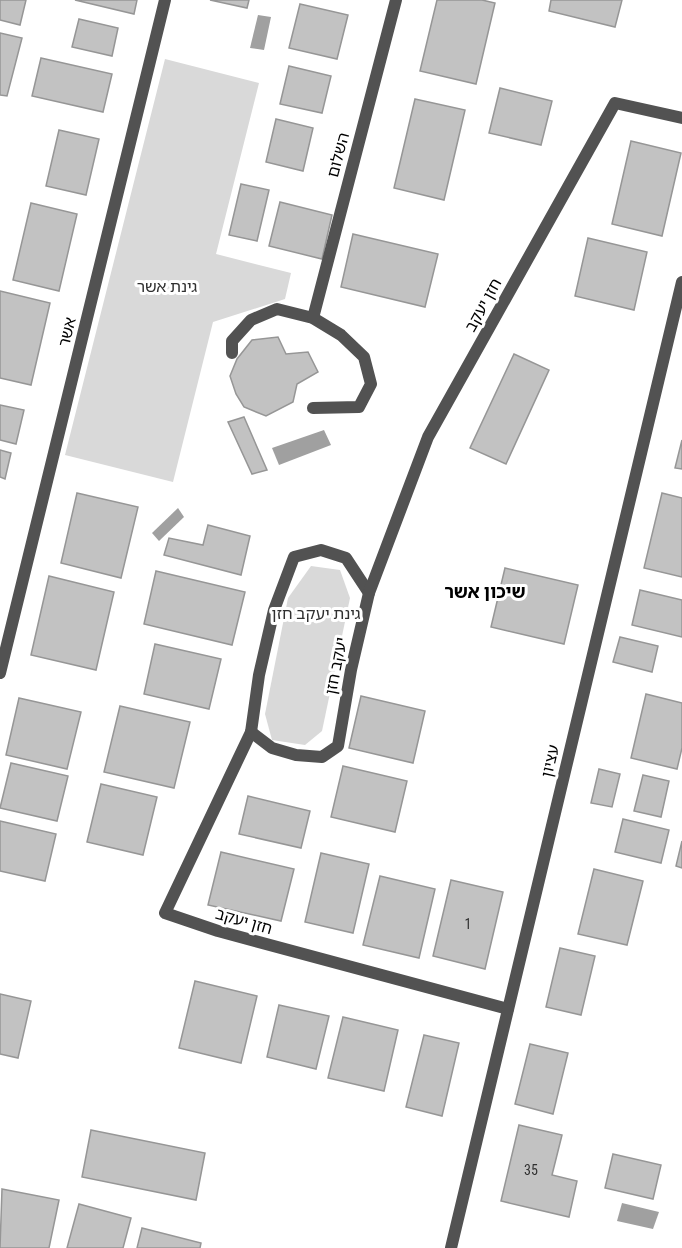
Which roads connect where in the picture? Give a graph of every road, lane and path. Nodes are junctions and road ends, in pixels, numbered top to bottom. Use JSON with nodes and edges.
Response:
{"nodes":[{"id":1,"x":165,"y":0,"type":"edge"},
{"id":2,"x":396,"y":0,"type":"edge"},
{"id":3,"x":682,"y":118,"type":"edge"},
{"id":4,"x":682,"y":282,"type":"edge"},
{"id":5,"x":313,"y":318,"type":"junction"},
{"id":6,"x":232,"y":353,"type":"dead end"},
{"id":7,"x":312,"y":408,"type":"dead end"},
{"id":8,"x":369,"y":593,"type":"junction"},
{"id":9,"x":0,"y":673,"type":"edge"},
{"id":10,"x":251,"y":732,"type":"junction"},
{"id":11,"x":508,"y":1009,"type":"junction"},
{"id":12,"x":451,"y":1248,"type":"edge"}],
"edges":[{"from":1,"to":9,"type":"street","name":"אשר"},
{"from":2,"to":5,"type":"street","name":"השלום"},
{"from":3,"to":8,"type":"street","name":"חזן יעקב"},
{"from":4,"to":11,"type":"street","name":"עציון"},
{"from":5,"to":6,"type":"street"},
{"from":5,"to":7,"type":"street"},
{"from":8,"to":10,"type":"street","name":"יעקב חזן"},
{"from":8,"to":10,"type":"street"},
{"from":10,"to":11,"type":"street","name":"חזן יעקב"},
{"from":11,"to":12,"type":"street","name":"עציון"}]}
